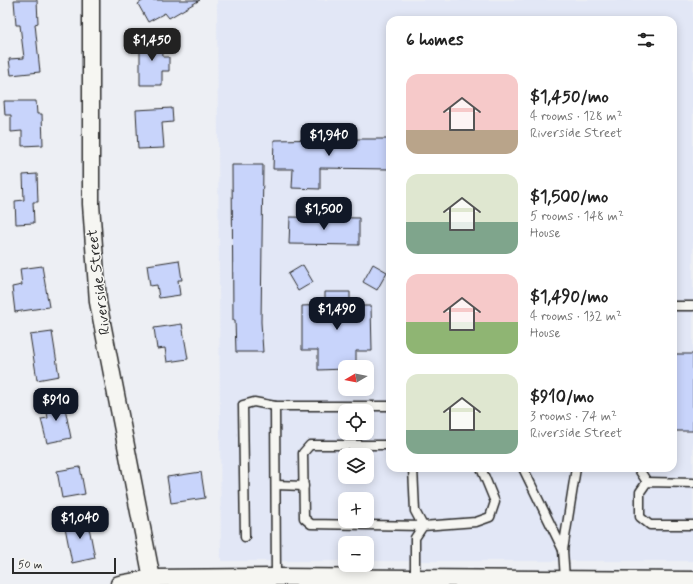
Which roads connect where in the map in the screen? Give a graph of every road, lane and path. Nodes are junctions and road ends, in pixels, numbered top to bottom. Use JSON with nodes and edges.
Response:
{"nodes":[{"id":1,"x":91,"y":0,"type":"edge"},
{"id":2,"x":677,"y":306,"type":"edge"},
{"id":3,"x":693,"y":306,"type":"edge"},
{"id":4,"x":275,"y":406,"type":"junction"},
{"id":5,"x":386,"y":406,"type":"edge"},
{"id":6,"x":386,"y":445,"type":"edge"},
{"id":7,"x":413,"y":472,"type":"edge"},
{"id":8,"x":483,"y":472,"type":"edge"},
{"id":9,"x":525,"y":472,"type":"edge"},
{"id":10,"x":575,"y":472,"type":"edge"},
{"id":11,"x":641,"y":472,"type":"edge"},
{"id":12,"x":647,"y":482,"type":"junction"},
{"id":13,"x":693,"y":483,"type":"edge"},
{"id":14,"x":276,"y":485,"type":"junction"},
{"id":15,"x":304,"y":486,"type":"junction"},
{"id":16,"x":693,"y":525,"type":"edge"},
{"id":17,"x":423,"y":526,"type":"junction"},
{"id":18,"x":245,"y":537,"type":"dead end"},
{"id":19,"x":563,"y":550,"type":"junction"},
{"id":20,"x":276,"y":577,"type":"junction"},
{"id":21,"x":415,"y":578,"type":"junction"},
{"id":22,"x":565,"y":579,"type":"junction"},
{"id":23,"x":693,"y":580,"type":"edge"},
{"id":24,"x":152,"y":581,"type":"edge"},
{"id":25,"x":119,"y":584,"type":"edge"}],
"edges":[{"from":1,"to":24,"type":"street","name":"Riverside Street"},
{"from":2,"to":3,"type":"lane"},
{"from":4,"to":5,"type":"lane"},
{"from":4,"to":14,"type":"lane"},
{"from":4,"to":18,"type":"lane"},
{"from":6,"to":15,"type":"lane"},
{"from":7,"to":17,"type":"lane"},
{"from":8,"to":17,"type":"lane"},
{"from":9,"to":19,"type":"lane"},
{"from":10,"to":19,"type":"lane"},
{"from":11,"to":12,"type":"lane"},
{"from":12,"to":13,"type":"lane"},
{"from":12,"to":16,"type":"lane"},
{"from":14,"to":15,"type":"lane"},
{"from":14,"to":20,"type":"lane"},
{"from":15,"to":17,"type":"lane"},
{"from":17,"to":21,"type":"lane"},
{"from":19,"to":22,"type":"lane"},
{"from":20,"to":21,"type":"street"},
{"from":20,"to":24,"type":"street"},
{"from":21,"to":22,"type":"street"},
{"from":22,"to":23,"type":"street"},
{"from":24,"to":25,"type":"street"}]}
